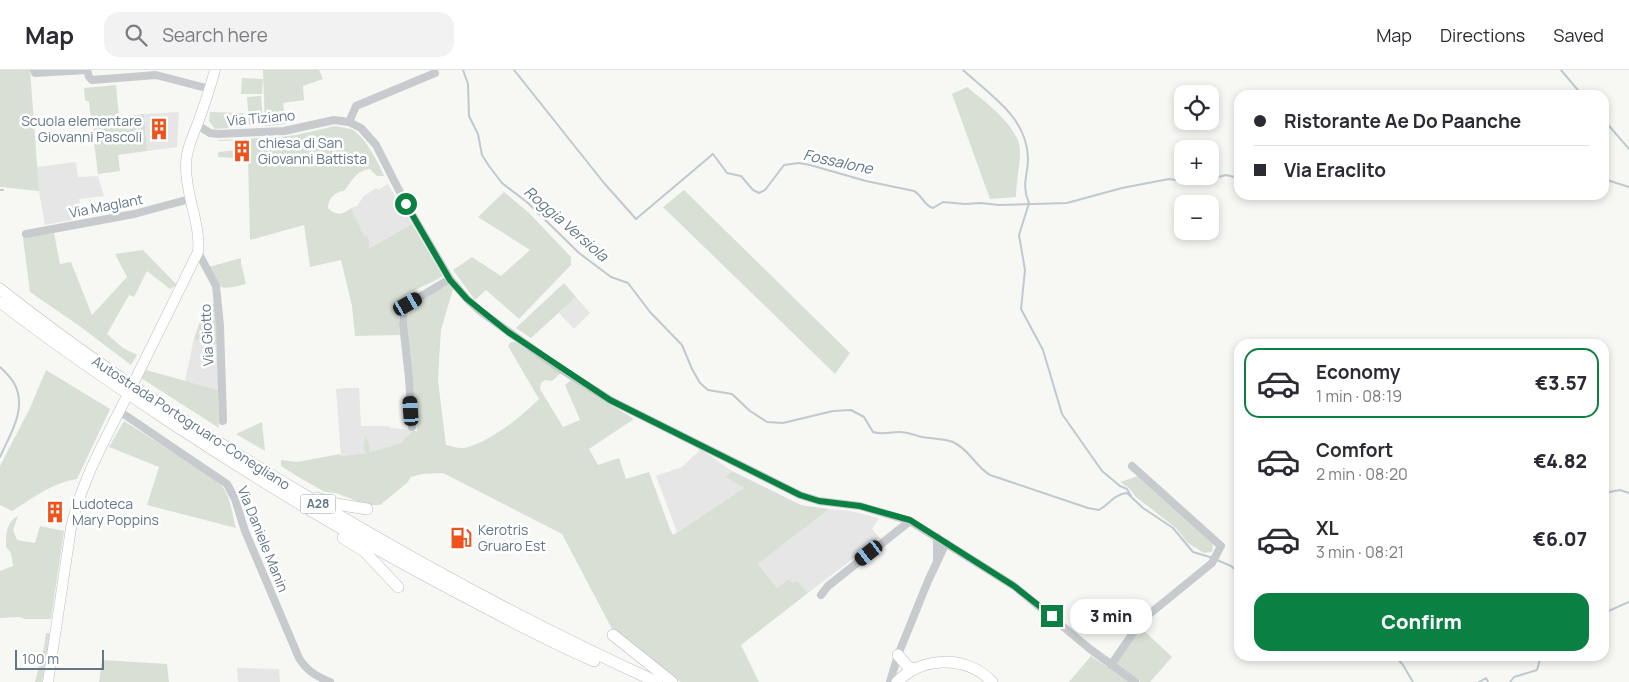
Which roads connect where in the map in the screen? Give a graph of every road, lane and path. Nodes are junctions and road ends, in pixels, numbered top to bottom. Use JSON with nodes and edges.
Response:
{"nodes":[{"id":1,"x":34,"y":70,"type":"edge"},
{"id":2,"x":86,"y":70,"type":"edge"},
{"id":3,"x":215,"y":70,"type":"edge"},
{"id":4,"x":435,"y":73,"type":"dead end"},
{"id":5,"x":210,"y":89,"type":"junction"},
{"id":6,"x":349,"y":122,"type":"junction"},
{"id":7,"x":196,"y":125,"type":"junction"},
{"id":8,"x":190,"y":199,"type":"junction"},
{"id":9,"x":26,"y":234,"type":"dead end"},
{"id":10,"x":198,"y":252,"type":"junction"},
{"id":11,"x":450,"y":280,"type":"junction"},
{"id":12,"x":0,"y":289,"type":"edge"},
{"id":13,"x":0,"y":302,"type":"edge"},
{"id":14,"x":134,"y":380,"type":"dead end"},
{"id":15,"x":125,"y":400,"type":"dead end"},
{"id":16,"x":119,"y":411,"type":"junction"},
{"id":17,"x":223,"y":421,"type":"dead end"},
{"id":18,"x":412,"y":427,"type":"dead end"},
{"id":19,"x":252,"y":464,"type":"junction"},
{"id":20,"x":1132,"y":466,"type":"dead end"},
{"id":21,"x":293,"y":501,"type":"junction"},
{"id":22,"x":367,"y":508,"type":"dead end"},
{"id":23,"x":910,"y":520,"type":"junction"},
{"id":24,"x":937,"y":538,"type":"junction"},
{"id":25,"x":946,"y":543,"type":"junction"},
{"id":26,"x":937,"y":560,"type":"junction"},
{"id":27,"x":398,"y":587,"type":"dead end"},
{"id":28,"x":821,"y":595,"type":"dead end"},
{"id":29,"x":614,"y":635,"type":"dead end"},
{"id":30,"x":898,"y":655,"type":"junction"},
{"id":31,"x":1111,"y":666,"type":"junction"},
{"id":32,"x":914,"y":669,"type":"junction"},
{"id":33,"x":48,"y":682,"type":"edge"},
{"id":34,"x":330,"y":682,"type":"edge"},
{"id":35,"x":640,"y":682,"type":"edge"},
{"id":36,"x":657,"y":682,"type":"edge"},
{"id":37,"x":672,"y":682,"type":"edge"},
{"id":38,"x":890,"y":682,"type":"edge"},
{"id":39,"x":897,"y":682,"type":"edge"},
{"id":40,"x":992,"y":682,"type":"edge"},
{"id":41,"x":1135,"y":682,"type":"edge"}],
"edges":[{"from":1,"to":2,"type":"street"},
{"from":2,"to":5,"type":"street"},
{"from":3,"to":5,"type":"main road"},
{"from":4,"to":6,"type":"street"},
{"from":5,"to":7,"type":"main road"},
{"from":6,"to":7,"type":"street","name":"Via Tiziano"},
{"from":6,"to":11,"type":"street"},
{"from":7,"to":8,"type":"main road"},
{"from":8,"to":9,"type":"street","name":"Via Maglant"},
{"from":8,"to":10,"type":"main road"},
{"from":10,"to":14,"type":"main road"},
{"from":10,"to":17,"type":"street","name":"Via Giotto"},
{"from":11,"to":18,"type":"street"},
{"from":11,"to":23,"type":"street"},
{"from":12,"to":19,"type":"highway","name":"Autostrada Portogruaro-Conegliano","number":"A28"},
{"from":13,"to":21,"type":"highway","name":"Autostrada Portogruaro-Conegliano","number":"A28"},
{"from":15,"to":16,"type":"main road"},
{"from":16,"to":33,"type":"main road"},
{"from":16,"to":34,"type":"street","name":"Via Daniele Manin"},
{"from":19,"to":22,"type":"highway"},
{"from":19,"to":36,"type":"highway","name":"Autostrada Portogruaro-Conegliano","number":"A28"},
{"from":20,"to":31,"type":"street"},
{"from":21,"to":27,"type":"highway"},
{"from":21,"to":35,"type":"highway","name":"Autostrada Portogruaro-Conegliano","number":"A28"},
{"from":23,"to":24,"type":"street"},
{"from":23,"to":28,"type":"street"},
{"from":24,"to":25,"type":"street"},
{"from":24,"to":26,"type":"street"},
{"from":25,"to":26,"type":"street"},
{"from":25,"to":31,"type":"street"},
{"from":26,"to":30,"type":"street"},
{"from":29,"to":37,"type":"highway"},
{"from":30,"to":32,"type":"highway"},
{"from":30,"to":38,"type":"street"},
{"from":31,"to":41,"type":"street"},
{"from":32,"to":39,"type":"highway"},
{"from":32,"to":40,"type":"highway"}]}
